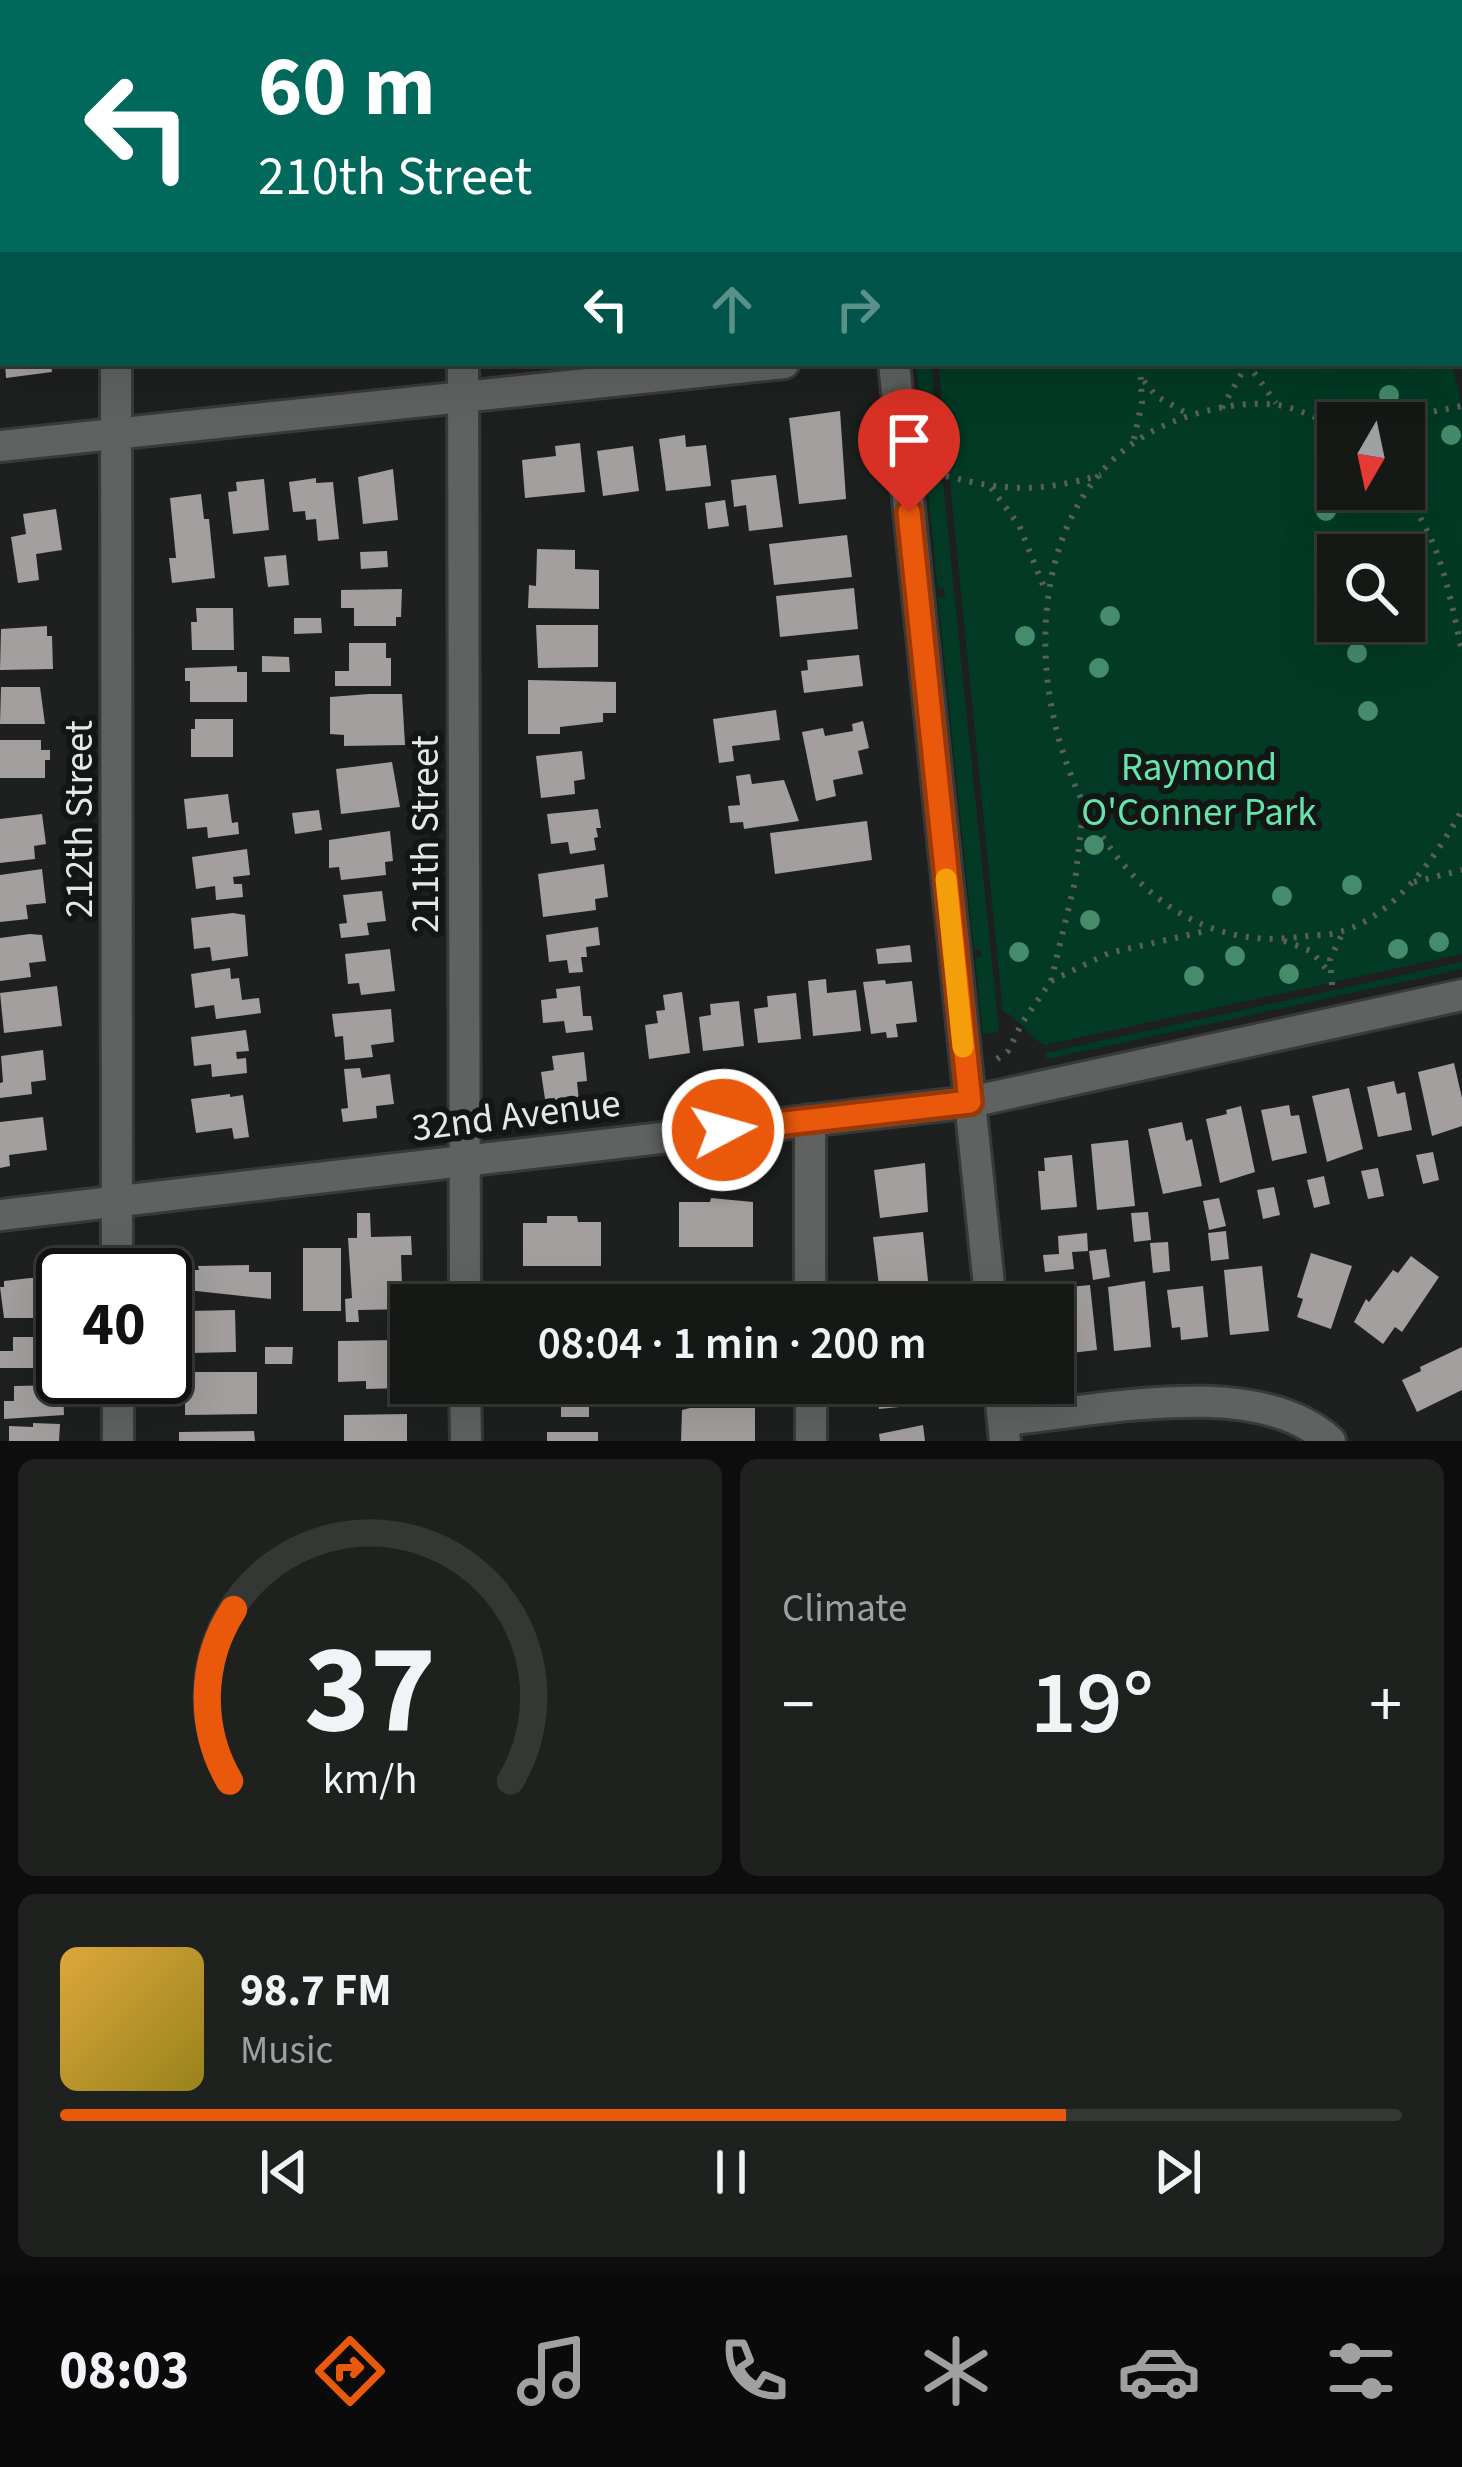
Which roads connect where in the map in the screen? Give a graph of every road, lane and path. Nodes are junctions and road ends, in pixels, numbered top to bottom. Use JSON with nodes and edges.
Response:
{"nodes":[{"id":1,"x":116,"y":366,"type":"edge"},
{"id":2,"x":463,"y":366,"type":"edge"},
{"id":3,"x":756,"y":366,"type":"edge"},
{"id":4,"x":894,"y":366,"type":"edge"},
{"id":5,"x":1141,"y":366,"type":"edge"},
{"id":6,"x":1246,"y":366,"type":"edge"},
{"id":7,"x":1249,"y":366,"type":"edge"},
{"id":8,"x":1144,"y":381,"type":"junction"},
{"id":9,"x":463,"y":397,"type":"junction"},
{"id":10,"x":1278,"y":405,"type":"junction"},
{"id":11,"x":1462,"y":406,"type":"edge"},
{"id":12,"x":1222,"y":408,"type":"junction"},
{"id":13,"x":1425,"y":413,"type":"edge"},
{"id":14,"x":1189,"y":415,"type":"junction"},
{"id":15,"x":1317,"y":419,"type":"edge"},
{"id":16,"x":116,"y":434,"type":"junction"},
{"id":17,"x":1134,"y":440,"type":"junction"},
{"id":18,"x":0,"y":446,"type":"edge"},
{"id":19,"x":1102,"y":475,"type":"junction"},
{"id":20,"x":946,"y":476,"type":"dead end"},
{"id":21,"x":991,"y":488,"type":"junction"},
{"id":22,"x":1420,"y":512,"type":"edge"},
{"id":23,"x":1047,"y":594,"type":"junction"},
{"id":24,"x":1451,"y":604,"type":"junction"},
{"id":25,"x":1462,"y":616,"type":"edge"},
{"id":26,"x":1462,"y":652,"type":"edge"},
{"id":27,"x":1084,"y":808,"type":"junction"},
{"id":28,"x":1462,"y":810,"type":"edge"},
{"id":29,"x":1462,"y":870,"type":"edge"},
{"id":30,"x":1411,"y":883,"type":"junction"},
{"id":31,"x":1209,"y":930,"type":"junction"},
{"id":32,"x":1345,"y":931,"type":"junction"},
{"id":33,"x":1280,"y":940,"type":"junction"},
{"id":34,"x":1329,"y":971,"type":"junction"},
{"id":35,"x":1051,"y":981,"type":"junction"},
{"id":36,"x":1332,"y":985,"type":"dead end"},
{"id":37,"x":1462,"y":995,"type":"edge"},
{"id":38,"x":997,"y":1059,"type":"dead end"},
{"id":39,"x":970,"y":1102,"type":"junction"},
{"id":40,"x":809,"y":1120,"type":"junction"},
{"id":41,"x":464,"y":1159,"type":"junction"},
{"id":42,"x":117,"y":1202,"type":"junction"},
{"id":43,"x":0,"y":1215,"type":"edge"},
{"id":44,"x":118,"y":1248,"type":"edge"},
{"id":45,"x":465,"y":1284,"type":"edge"},
{"id":46,"x":810,"y":1284,"type":"edge"},
{"id":47,"x":989,"y":1284,"type":"edge"},
{"id":48,"x":118,"y":1404,"type":"edge"},
{"id":49,"x":465,"y":1404,"type":"edge"},
{"id":50,"x":811,"y":1404,"type":"edge"},
{"id":51,"x":1004,"y":1431,"type":"edge"},
{"id":52,"x":118,"y":1441,"type":"edge"},
{"id":53,"x":466,"y":1441,"type":"edge"},
{"id":54,"x":811,"y":1441,"type":"edge"},
{"id":55,"x":1330,"y":1441,"type":"edge"}],
"edges":[{"from":1,"to":16,"type":"street","name":"212th Street"},
{"from":2,"to":9,"type":"street","name":"211th Street"},
{"from":3,"to":9,"type":"street"},
{"from":4,"to":39,"type":"street"},
{"from":5,"to":8,"type":"path"},
{"from":6,"to":12,"type":"path"},
{"from":7,"to":10,"type":"path"},
{"from":8,"to":14,"type":"path"},
{"from":8,"to":17,"type":"path"},
{"from":9,"to":16,"type":"street"},
{"from":9,"to":41,"type":"street","name":"211th Street"},
{"from":10,"to":12,"type":"path"},
{"from":10,"to":15,"type":"path"},
{"from":11,"to":13,"type":"path"},
{"from":12,"to":14,"type":"path"},
{"from":14,"to":17,"type":"path"},
{"from":16,"to":18,"type":"street"},
{"from":16,"to":42,"type":"street","name":"212th Street"},
{"from":17,"to":19,"type":"path"},
{"from":19,"to":21,"type":"path"},
{"from":19,"to":23,"type":"path"},
{"from":20,"to":21,"type":"path"},
{"from":21,"to":23,"type":"path"},
{"from":22,"to":24,"type":"path"},
{"from":23,"to":27,"type":"path"},
{"from":24,"to":25,"type":"path"},
{"from":24,"to":26,"type":"path"},
{"from":27,"to":31,"type":"path"},
{"from":27,"to":35,"type":"path"},
{"from":28,"to":30,"type":"path"},
{"from":29,"to":30,"type":"path"},
{"from":30,"to":32,"type":"path"},
{"from":31,"to":33,"type":"path"},
{"from":31,"to":35,"type":"path"},
{"from":32,"to":33,"type":"path"},
{"from":32,"to":34,"type":"path"},
{"from":33,"to":34,"type":"path"},
{"from":34,"to":36,"type":"path"},
{"from":35,"to":38,"type":"path"},
{"from":37,"to":39,"type":"street","name":"32nd Avenue"},
{"from":39,"to":40,"type":"street","name":"32nd Avenue"},
{"from":39,"to":47,"type":"street"},
{"from":40,"to":41,"type":"street","name":"32nd Avenue"},
{"from":40,"to":46,"type":"street"},
{"from":41,"to":42,"type":"street","name":"32nd Avenue"},
{"from":41,"to":45,"type":"street","name":"211th Street"},
{"from":42,"to":43,"type":"street","name":"32nd Avenue"},
{"from":42,"to":44,"type":"street","name":"212th Street"},
{"from":48,"to":52,"type":"street"},
{"from":49,"to":53,"type":"street"},
{"from":50,"to":54,"type":"street"},
{"from":51,"to":55,"type":"street"}]}
